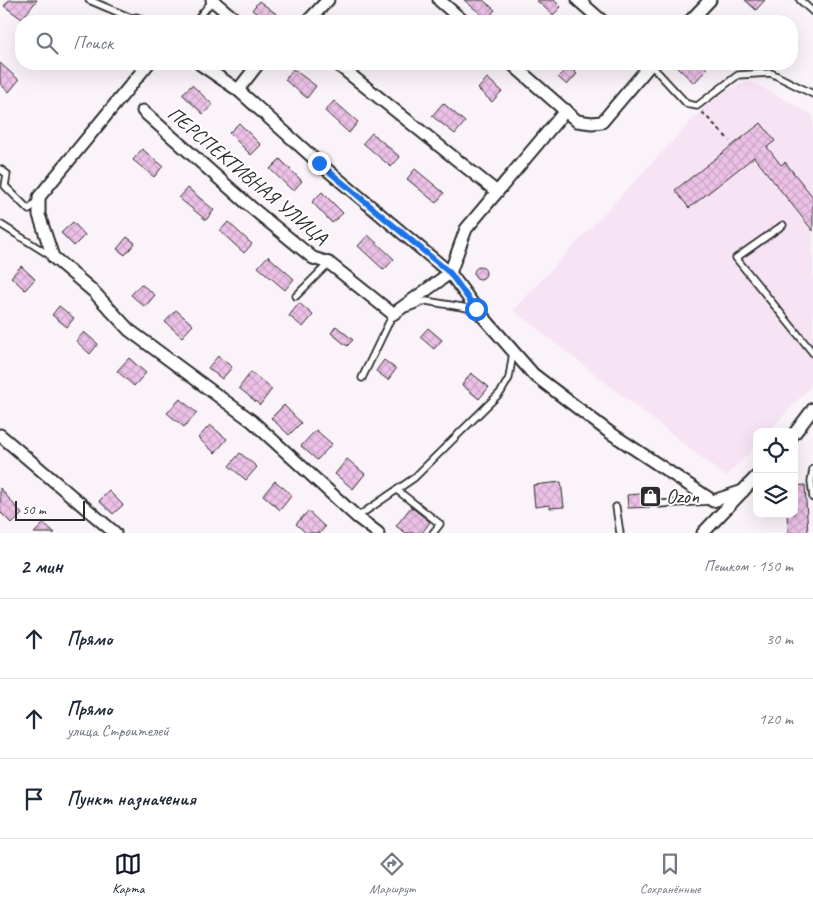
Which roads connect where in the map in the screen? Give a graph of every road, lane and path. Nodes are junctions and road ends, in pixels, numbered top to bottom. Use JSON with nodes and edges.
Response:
{"nodes":[{"id":1,"x":90,"y":0,"type":"edge"},
{"id":2,"x":212,"y":0,"type":"edge"},
{"id":3,"x":328,"y":0,"type":"edge"},
{"id":4,"x":439,"y":0,"type":"edge"},
{"id":5,"x":578,"y":0,"type":"edge"},
{"id":6,"x":710,"y":0,"type":"edge"},
{"id":7,"x":800,"y":0,"type":"edge"},
{"id":8,"x":813,"y":12,"type":"edge"},
{"id":9,"x":124,"y":15,"type":"edge"},
{"id":10,"x":201,"y":15,"type":"edge"},
{"id":11,"x":230,"y":15,"type":"edge"},
{"id":12,"x":314,"y":15,"type":"edge"},
{"id":13,"x":456,"y":15,"type":"edge"},
{"id":14,"x":595,"y":15,"type":"edge"},
{"id":15,"x":696,"y":15,"type":"edge"},
{"id":16,"x":143,"y":70,"type":"edge"},
{"id":17,"x":209,"y":70,"type":"edge"},
{"id":18,"x":253,"y":70,"type":"edge"},
{"id":19,"x":344,"y":70,"type":"edge"},
{"id":20,"x":519,"y":70,"type":"edge"},
{"id":21,"x":645,"y":70,"type":"edge"},
{"id":22,"x":656,"y":70,"type":"edge"},
{"id":23,"x":238,"y":90,"type":"junction"},
{"id":24,"x":813,"y":94,"type":"edge"},
{"id":25,"x":697,"y":106,"type":"junction"},
{"id":26,"x":566,"y":110,"type":"junction"},
{"id":27,"x":143,"y":111,"type":"dead end"},
{"id":28,"x":730,"y":141,"type":"dead end"},
{"id":29,"x":0,"y":169,"type":"edge"},
{"id":30,"x":496,"y":192,"type":"junction"},
{"id":31,"x":39,"y":197,"type":"junction"},
{"id":32,"x":0,"y":224,"type":"edge"},
{"id":33,"x":783,"y":225,"type":"dead end"},
{"id":34,"x":53,"y":257,"type":"junction"},
{"id":35,"x":329,"y":263,"type":"junction"},
{"id":36,"x":450,"y":273,"type":"junction"},
{"id":37,"x":296,"y":296,"type":"dead end"},
{"id":38,"x":476,"y":309,"type":"junction"},
{"id":39,"x":392,"y":314,"type":"junction"},
{"id":40,"x":513,"y":352,"type":"junction"},
{"id":41,"x":813,"y":353,"type":"edge"},
{"id":42,"x":362,"y":378,"type":"dead end"},
{"id":43,"x":813,"y":408,"type":"edge"},
{"id":44,"x":798,"y":429,"type":"edge"},
{"id":45,"x":0,"y":435,"type":"edge"},
{"id":46,"x":813,"y":469,"type":"edge"},
{"id":47,"x":753,"y":480,"type":"edge"},
{"id":48,"x":397,"y":490,"type":"junction"},
{"id":49,"x":743,"y":491,"type":"junction"},
{"id":50,"x":813,"y":498,"type":"edge"},
{"id":51,"x":713,"y":501,"type":"junction"},
{"id":52,"x":659,"y":504,"type":"dead end"},
{"id":53,"x":616,"y":507,"type":"dead end"},
{"id":54,"x":357,"y":518,"type":"junction"},
{"id":55,"x":709,"y":530,"type":"edge"},
{"id":56,"x":115,"y":533,"type":"edge"},
{"id":57,"x":378,"y":533,"type":"edge"},
{"id":58,"x":432,"y":533,"type":"edge"},
{"id":59,"x":620,"y":533,"type":"edge"}],
"edges":[{"from":1,"to":9,"type":"lane"},
{"from":2,"to":10,"type":"lane"},
{"from":2,"to":11,"type":"street"},
{"from":3,"to":12,"type":"street"},
{"from":4,"to":13,"type":"street"},
{"from":5,"to":14,"type":"street"},
{"from":6,"to":15,"type":"street"},
{"from":7,"to":8,"type":"lane"},
{"from":16,"to":31,"type":"street"},
{"from":17,"to":23,"type":"street"},
{"from":18,"to":23,"type":"street"},
{"from":19,"to":30,"type":"street"},
{"from":20,"to":26,"type":"street"},
{"from":21,"to":26,"type":"street"},
{"from":22,"to":25,"type":"lane"},
{"from":23,"to":36,"type":"street"},
{"from":24,"to":25,"type":"lane"},
{"from":25,"to":28,"type":"path"},
{"from":26,"to":30,"type":"street"},
{"from":27,"to":35,"type":"street","name":"ПЕРСПЕКТИВНАЯ УЛИЦА"},
{"from":29,"to":31,"type":"lane"},
{"from":30,"to":36,"type":"street"},
{"from":31,"to":34,"type":"street"},
{"from":32,"to":34,"type":"lane"},
{"from":33,"to":41,"type":"lane"},
{"from":34,"to":54,"type":"street"},
{"from":35,"to":37,"type":"lane"},
{"from":35,"to":39,"type":"street","name":"ПЕРСПЕКТИВНАЯ УЛИЦА"},
{"from":36,"to":38,"type":"street"},
{"from":36,"to":39,"type":"street"},
{"from":38,"to":39,"type":"lane"},
{"from":38,"to":40,"type":"street"},
{"from":39,"to":42,"type":"lane"},
{"from":40,"to":48,"type":"lane"},
{"from":40,"to":51,"type":"street"},
{"from":43,"to":44,"type":"street"},
{"from":45,"to":56,"type":"street"},
{"from":46,"to":50,"type":"lane"},
{"from":47,"to":49,"type":"street"},
{"from":48,"to":54,"type":"lane"},
{"from":48,"to":58,"type":"lane"},
{"from":49,"to":51,"type":"street"},
{"from":49,"to":55,"type":"street"},
{"from":51,"to":52,"type":"lane"},
{"from":53,"to":59,"type":"lane"},
{"from":54,"to":57,"type":"street"}]}
